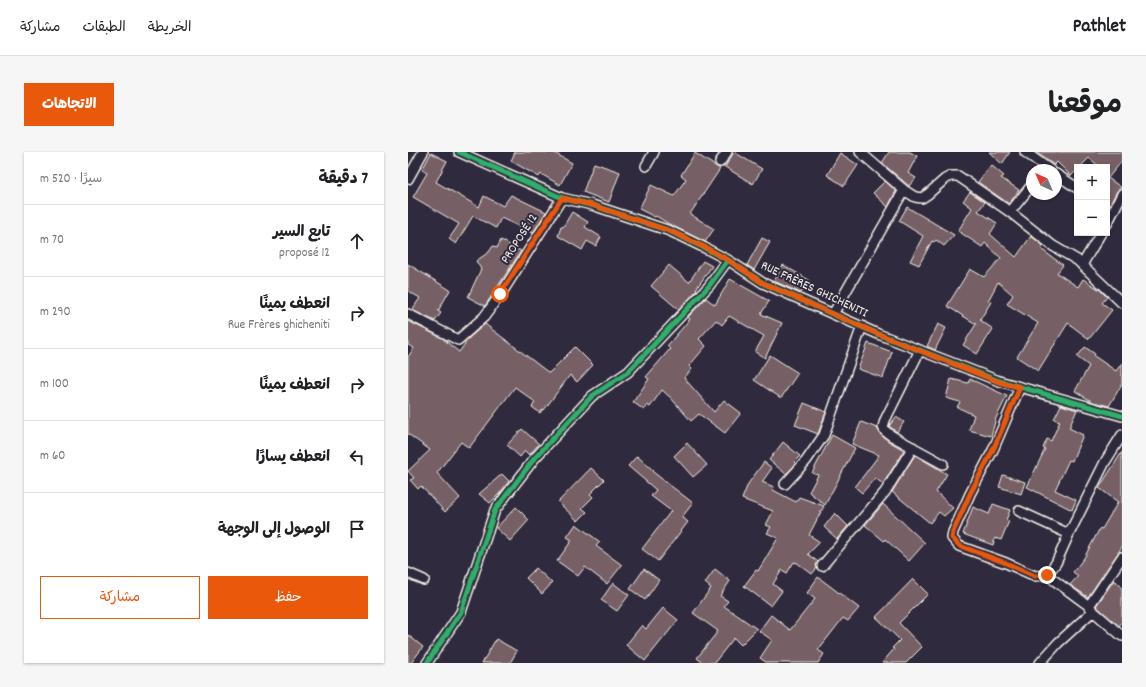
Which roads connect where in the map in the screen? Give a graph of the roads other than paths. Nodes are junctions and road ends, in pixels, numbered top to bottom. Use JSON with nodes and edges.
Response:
{"nodes":[{"id":1,"x":423,"y":152,"type":"edge"},
{"id":2,"x":459,"y":152,"type":"edge"},
{"id":3,"x":654,"y":152,"type":"edge"},
{"id":4,"x":727,"y":152,"type":"edge"},
{"id":5,"x":860,"y":152,"type":"edge"},
{"id":6,"x":1025,"y":152,"type":"edge"},
{"id":7,"x":720,"y":162,"type":"dead end"},
{"id":8,"x":1040,"y":164,"type":"edge"},
{"id":9,"x":646,"y":166,"type":"dead end"},
{"id":10,"x":1062,"y":178,"type":"edge"},
{"id":11,"x":408,"y":179,"type":"edge"},
{"id":12,"x":1074,"y":186,"type":"edge"},
{"id":13,"x":904,"y":190,"type":"junction"},
{"id":14,"x":1026,"y":192,"type":"edge"},
{"id":15,"x":1122,"y":194,"type":"edge"},
{"id":16,"x":562,"y":198,"type":"junction"},
{"id":17,"x":1110,"y":211,"type":"edge"},
{"id":18,"x":1010,"y":212,"type":"junction"},
{"id":19,"x":1100,"y":236,"type":"edge"},
{"id":20,"x":728,"y":260,"type":"junction"},
{"id":21,"x":1082,"y":265,"type":"junction"},
{"id":22,"x":1122,"y":303,"type":"edge"},
{"id":23,"x":408,"y":314,"type":"edge"},
{"id":24,"x":833,"y":314,"type":"junction"},
{"id":25,"x":862,"y":326,"type":"junction"},
{"id":26,"x":920,"y":350,"type":"junction"},
{"id":27,"x":1020,"y":387,"type":"junction"},
{"id":28,"x":1122,"y":416,"type":"edge"},
{"id":29,"x":1122,"y":435,"type":"edge"},
{"id":30,"x":913,"y":447,"type":"junction"},
{"id":31,"x":943,"y":464,"type":"dead end"},
{"id":32,"x":785,"y":484,"type":"dead end"},
{"id":33,"x":1018,"y":511,"type":"dead end"},
{"id":34,"x":1069,"y":534,"type":"junction"},
{"id":35,"x":1122,"y":557,"type":"edge"},
{"id":36,"x":822,"y":566,"type":"dead end"},
{"id":37,"x":408,"y":573,"type":"edge"},
{"id":38,"x":1047,"y":575,"type":"junction"},
{"id":39,"x":424,"y":580,"type":"dead end"},
{"id":40,"x":1091,"y":608,"type":"junction"},
{"id":41,"x":1122,"y":636,"type":"edge"},
{"id":42,"x":427,"y":663,"type":"edge"},
{"id":43,"x":1040,"y":663,"type":"edge"}],
"edges":[{"from":1,"to":11,"type":"street"},
{"from":2,"to":16,"type":"street","name":"RUE FRÈRES GHICHENITI"},
{"from":3,"to":9,"type":"street"},
{"from":4,"to":7,"type":"street"},
{"from":5,"to":13,"type":"street"},
{"from":6,"to":8,"type":"street"},
{"from":10,"to":12,"type":"street"},
{"from":13,"to":18,"type":"street"},
{"from":13,"to":24,"type":"street"},
{"from":14,"to":18,"type":"street"},
{"from":15,"to":17,"type":"street"},
{"from":16,"to":20,"type":"street","name":"RUE FRÈRES GHICHENITI"},
{"from":16,"to":23,"type":"street","name":"PROPOSÉ 12"},
{"from":18,"to":21,"type":"street"},
{"from":19,"to":21,"type":"street"},
{"from":20,"to":24,"type":"street","name":"RUE FRÈRES GHICHENITI"},
{"from":20,"to":42,"type":"street"},
{"from":21,"to":22,"type":"street"},
{"from":24,"to":25,"type":"street","name":"RUE FRÈRES GHICHENITI"},
{"from":25,"to":26,"type":"street","name":"RUE FRÈRES GHICHENITI"},
{"from":25,"to":32,"type":"street"},
{"from":26,"to":27,"type":"street","name":"RUE FRÈRES GHICHENITI"},
{"from":26,"to":30,"type":"street"},
{"from":27,"to":28,"type":"street","name":"RUE FRÈRES GHICHENITI"},
{"from":27,"to":38,"type":"street"},
{"from":29,"to":34,"type":"street"},
{"from":30,"to":31,"type":"street"},
{"from":30,"to":36,"type":"street"},
{"from":33,"to":34,"type":"street"},
{"from":34,"to":38,"type":"street"},
{"from":35,"to":40,"type":"street"},
{"from":37,"to":39,"type":"street"},
{"from":38,"to":40,"type":"street"},
{"from":40,"to":41,"type":"street"},
{"from":40,"to":43,"type":"street"}]}
